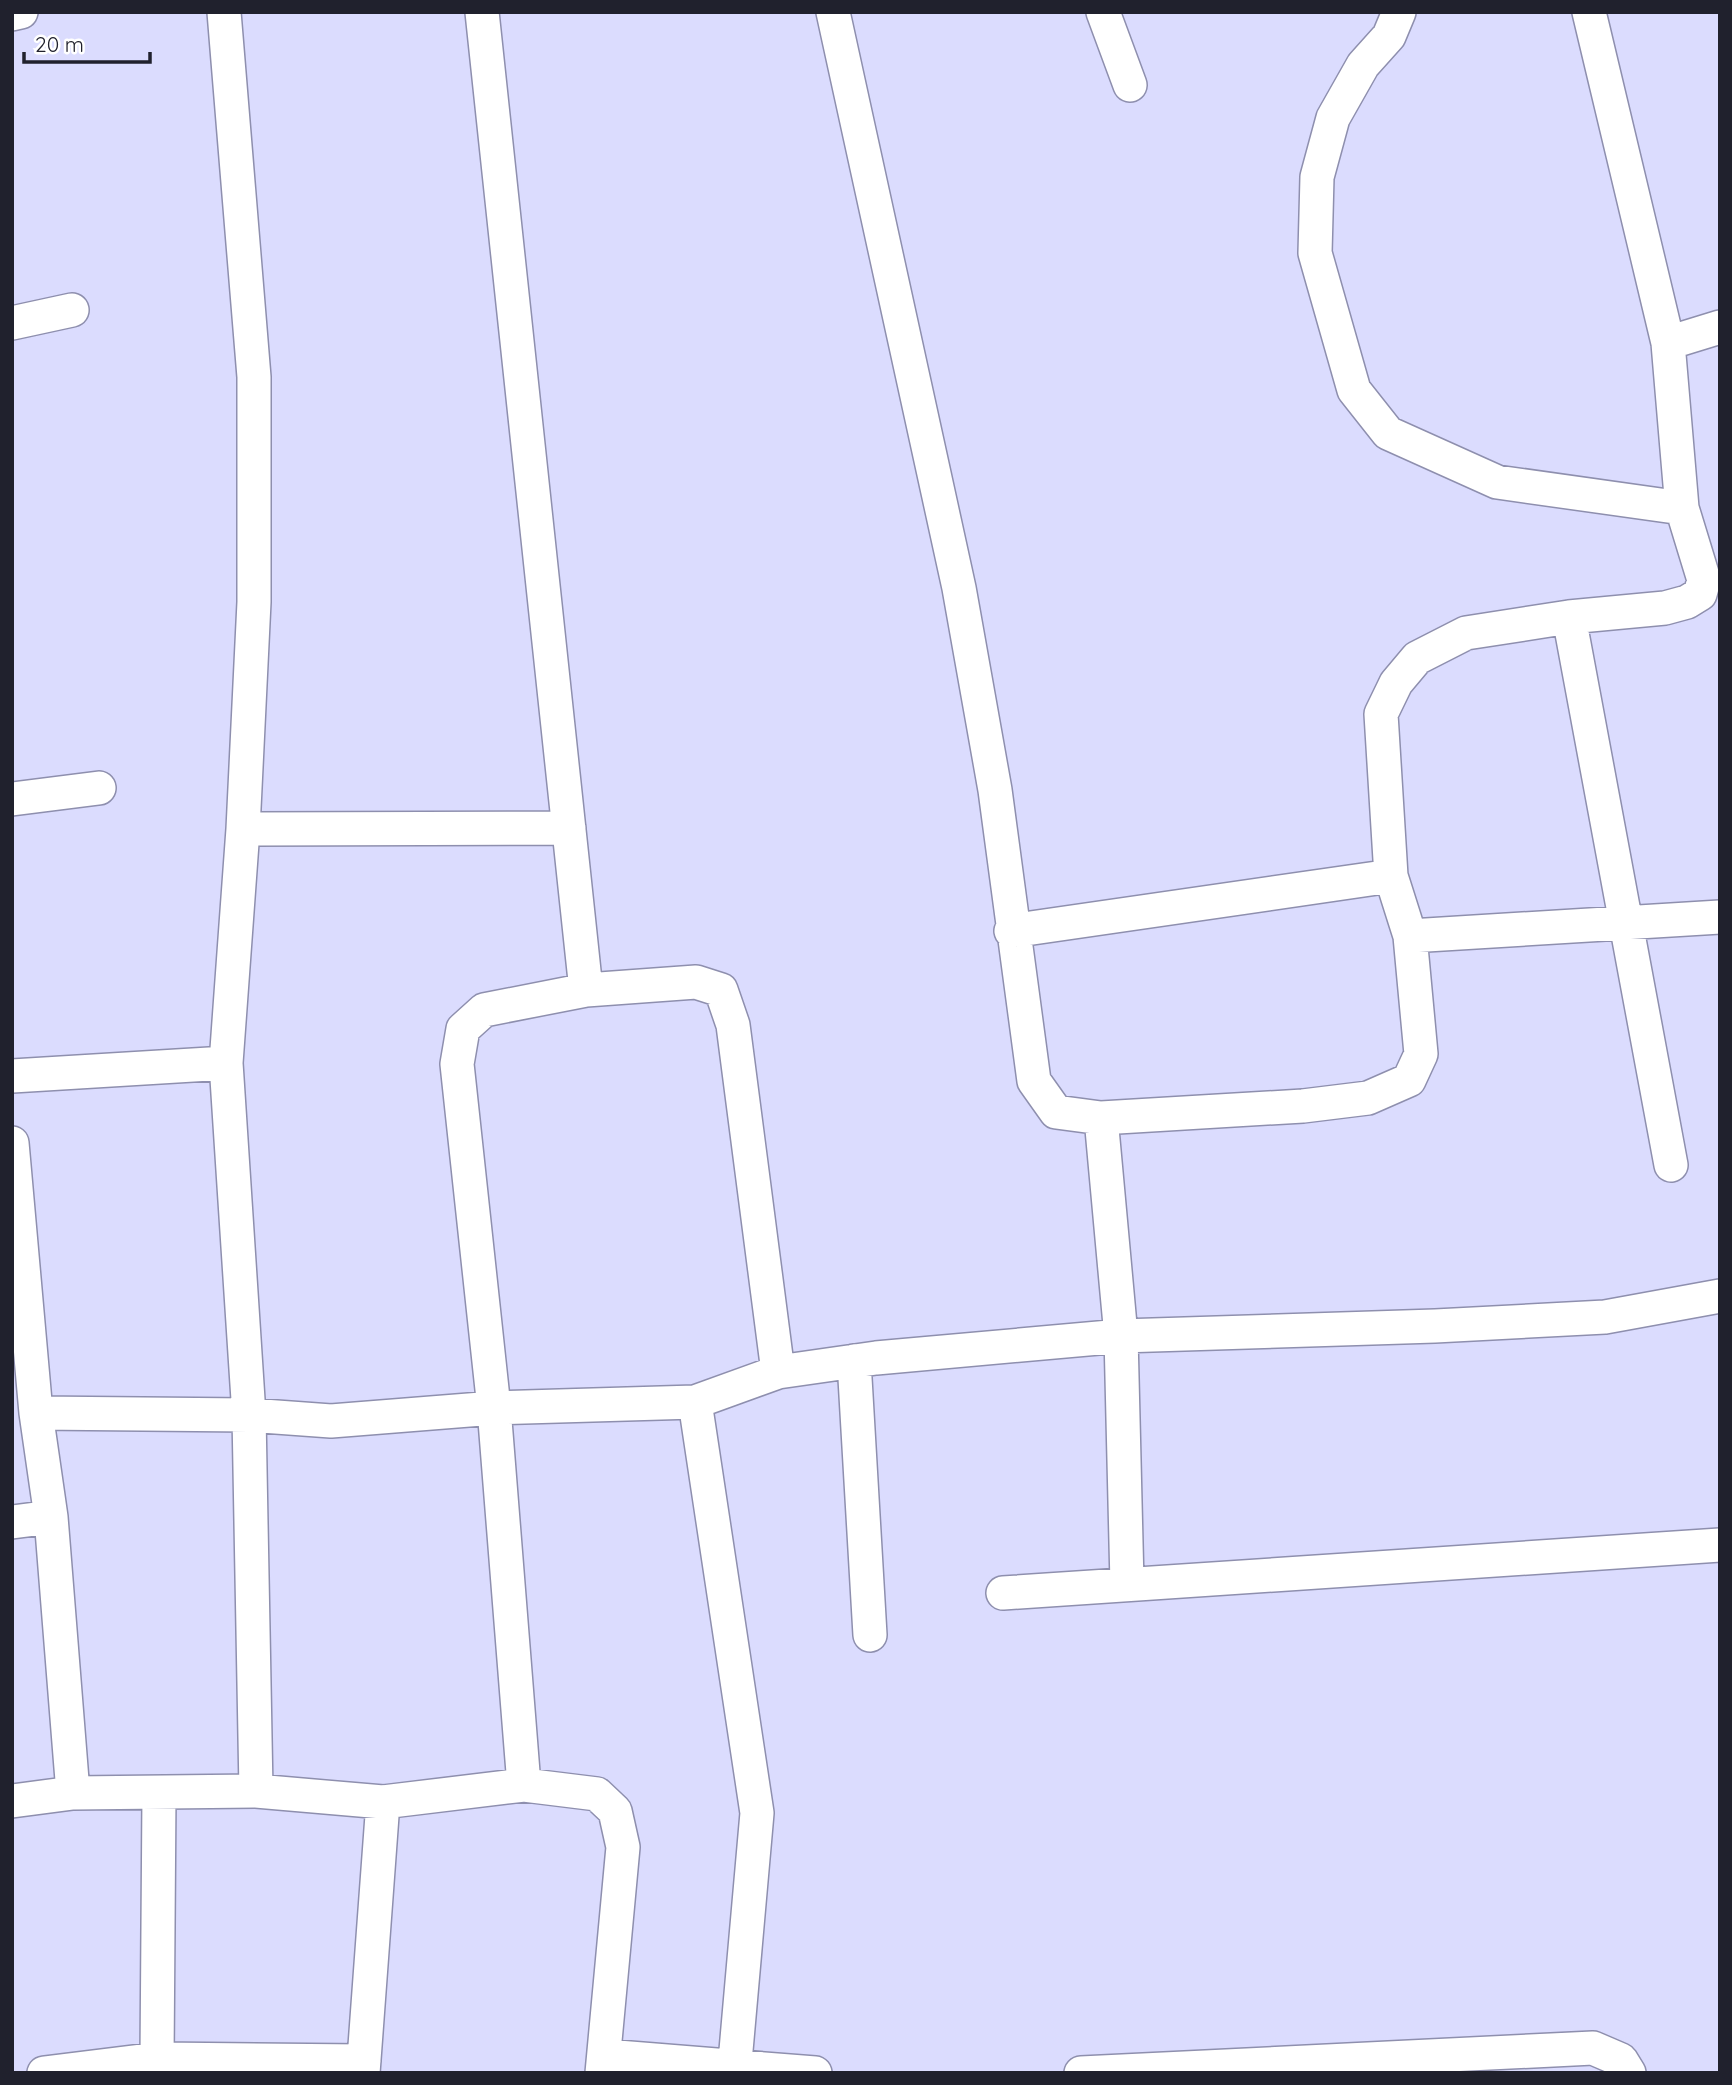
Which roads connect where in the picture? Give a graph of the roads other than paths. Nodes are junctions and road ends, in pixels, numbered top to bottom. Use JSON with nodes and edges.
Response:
{"nodes":[{"id":1,"x":21,"y":12,"type":"edge"},
{"id":2,"x":225,"y":12,"type":"edge"},
{"id":3,"x":482,"y":12,"type":"edge"},
{"id":4,"x":833,"y":12,"type":"edge"},
{"id":5,"x":1103,"y":12,"type":"edge"},
{"id":6,"x":1399,"y":12,"type":"edge"},
{"id":7,"x":1589,"y":12,"type":"edge"},
{"id":8,"x":12,"y":14,"type":"edge"},
{"id":9,"x":1130,"y":85,"type":"dead end"},
{"id":10,"x":72,"y":310,"type":"dead end"},
{"id":11,"x":12,"y":323,"type":"edge"},
{"id":12,"x":1720,"y":327,"type":"edge"},
{"id":13,"x":1668,"y":343,"type":"junction"},
{"id":14,"x":1682,"y":508,"type":"junction"},
{"id":15,"x":1569,"y":617,"type":"junction"},
{"id":16,"x":99,"y":788,"type":"dead end"},
{"id":17,"x":12,"y":799,"type":"edge"},
{"id":18,"x":243,"y":828,"type":"junction"},
{"id":19,"x":569,"y":828,"type":"junction"},
{"id":20,"x":1391,"y":876,"type":"junction"},
{"id":21,"x":1720,"y":917,"type":"edge"},
{"id":22,"x":1624,"y":924,"type":"junction"},
{"id":23,"x":1011,"y":931,"type":"junction"},
{"id":24,"x":1410,"y":936,"type":"junction"},
{"id":25,"x":586,"y":990,"type":"junction"},
{"id":26,"x":226,"y":1063,"type":"junction"},
{"id":27,"x":12,"y":1076,"type":"edge"},
{"id":28,"x":1101,"y":1118,"type":"junction"},
{"id":29,"x":12,"y":1143,"type":"edge"},
{"id":30,"x":1671,"y":1165,"type":"dead end"},
{"id":31,"x":1720,"y":1296,"type":"edge"},
{"id":32,"x":1121,"y":1336,"type":"junction"},
{"id":33,"x":854,"y":1361,"type":"junction"},
{"id":34,"x":778,"y":1372,"type":"junction"},
{"id":35,"x":695,"y":1402,"type":"junction"},
{"id":36,"x":494,"y":1408,"type":"junction"},
{"id":37,"x":36,"y":1413,"type":"junction"},
{"id":38,"x":249,"y":1415,"type":"junction"},
{"id":39,"x":51,"y":1517,"type":"junction"},
{"id":40,"x":12,"y":1522,"type":"edge"},
{"id":41,"x":1720,"y":1545,"type":"edge"},
{"id":42,"x":1127,"y":1584,"type":"junction"},
{"id":43,"x":1003,"y":1593,"type":"dead end"},
{"id":44,"x":870,"y":1635,"type":"dead end"},
{"id":45,"x":524,"y":1785,"type":"junction"},
{"id":46,"x":256,"y":1791,"type":"junction"},
{"id":47,"x":73,"y":1793,"type":"junction"},
{"id":48,"x":159,"y":1794,"type":"junction"},
{"id":49,"x":12,"y":1801,"type":"edge"},
{"id":50,"x":383,"y":1802,"type":"junction"},
{"id":51,"x":157,"y":2059,"type":"junction"},
{"id":52,"x":603,"y":2064,"type":"edge"},
{"id":53,"x":363,"y":2067,"type":"edge"},
{"id":54,"x":735,"y":2068,"type":"edge"},
{"id":55,"x":44,"y":2073,"type":"edge"},
{"id":56,"x":815,"y":2073,"type":"edge"},
{"id":57,"x":1082,"y":2073,"type":"edge"},
{"id":58,"x":1629,"y":2073,"type":"edge"}],
"edges":[{"from":1,"to":8,"type":"street"},
{"from":2,"to":18,"type":"street"},
{"from":3,"to":19,"type":"street"},
{"from":4,"to":23,"type":"street"},
{"from":5,"to":9,"type":"street"},
{"from":6,"to":14,"type":"street"},
{"from":7,"to":13,"type":"street"},
{"from":10,"to":11,"type":"street"},
{"from":12,"to":13,"type":"street"},
{"from":13,"to":14,"type":"street"},
{"from":14,"to":15,"type":"street"},
{"from":15,"to":20,"type":"street"},
{"from":15,"to":22,"type":"street"},
{"from":16,"to":17,"type":"street"},
{"from":18,"to":19,"type":"street"},
{"from":18,"to":26,"type":"street"},
{"from":19,"to":25,"type":"street"},
{"from":20,"to":23,"type":"street"},
{"from":20,"to":24,"type":"street"},
{"from":21,"to":22,"type":"street"},
{"from":22,"to":24,"type":"street"},
{"from":22,"to":30,"type":"street"},
{"from":23,"to":28,"type":"street"},
{"from":24,"to":28,"type":"street"},
{"from":25,"to":34,"type":"street"},
{"from":25,"to":36,"type":"street"},
{"from":26,"to":27,"type":"street"},
{"from":26,"to":38,"type":"street"},
{"from":28,"to":32,"type":"street"},
{"from":29,"to":37,"type":"street"},
{"from":31,"to":32,"type":"street"},
{"from":32,"to":33,"type":"street"},
{"from":32,"to":42,"type":"street"},
{"from":33,"to":34,"type":"street"},
{"from":33,"to":44,"type":"street"},
{"from":34,"to":35,"type":"street"},
{"from":35,"to":36,"type":"street"},
{"from":35,"to":54,"type":"street"},
{"from":36,"to":38,"type":"street"},
{"from":36,"to":45,"type":"street"},
{"from":37,"to":38,"type":"street"},
{"from":37,"to":39,"type":"street"},
{"from":38,"to":46,"type":"street"},
{"from":39,"to":40,"type":"street"},
{"from":39,"to":47,"type":"street"},
{"from":41,"to":42,"type":"street"},
{"from":42,"to":43,"type":"street"},
{"from":45,"to":50,"type":"street"},
{"from":45,"to":52,"type":"street"},
{"from":46,"to":48,"type":"street"},
{"from":46,"to":50,"type":"street"},
{"from":47,"to":48,"type":"street"},
{"from":47,"to":49,"type":"street"},
{"from":48,"to":51,"type":"street"},
{"from":50,"to":53,"type":"street"},
{"from":51,"to":53,"type":"street"},
{"from":51,"to":55,"type":"street"},
{"from":52,"to":54,"type":"street"},
{"from":54,"to":56,"type":"street"},
{"from":57,"to":58,"type":"street"}]}
